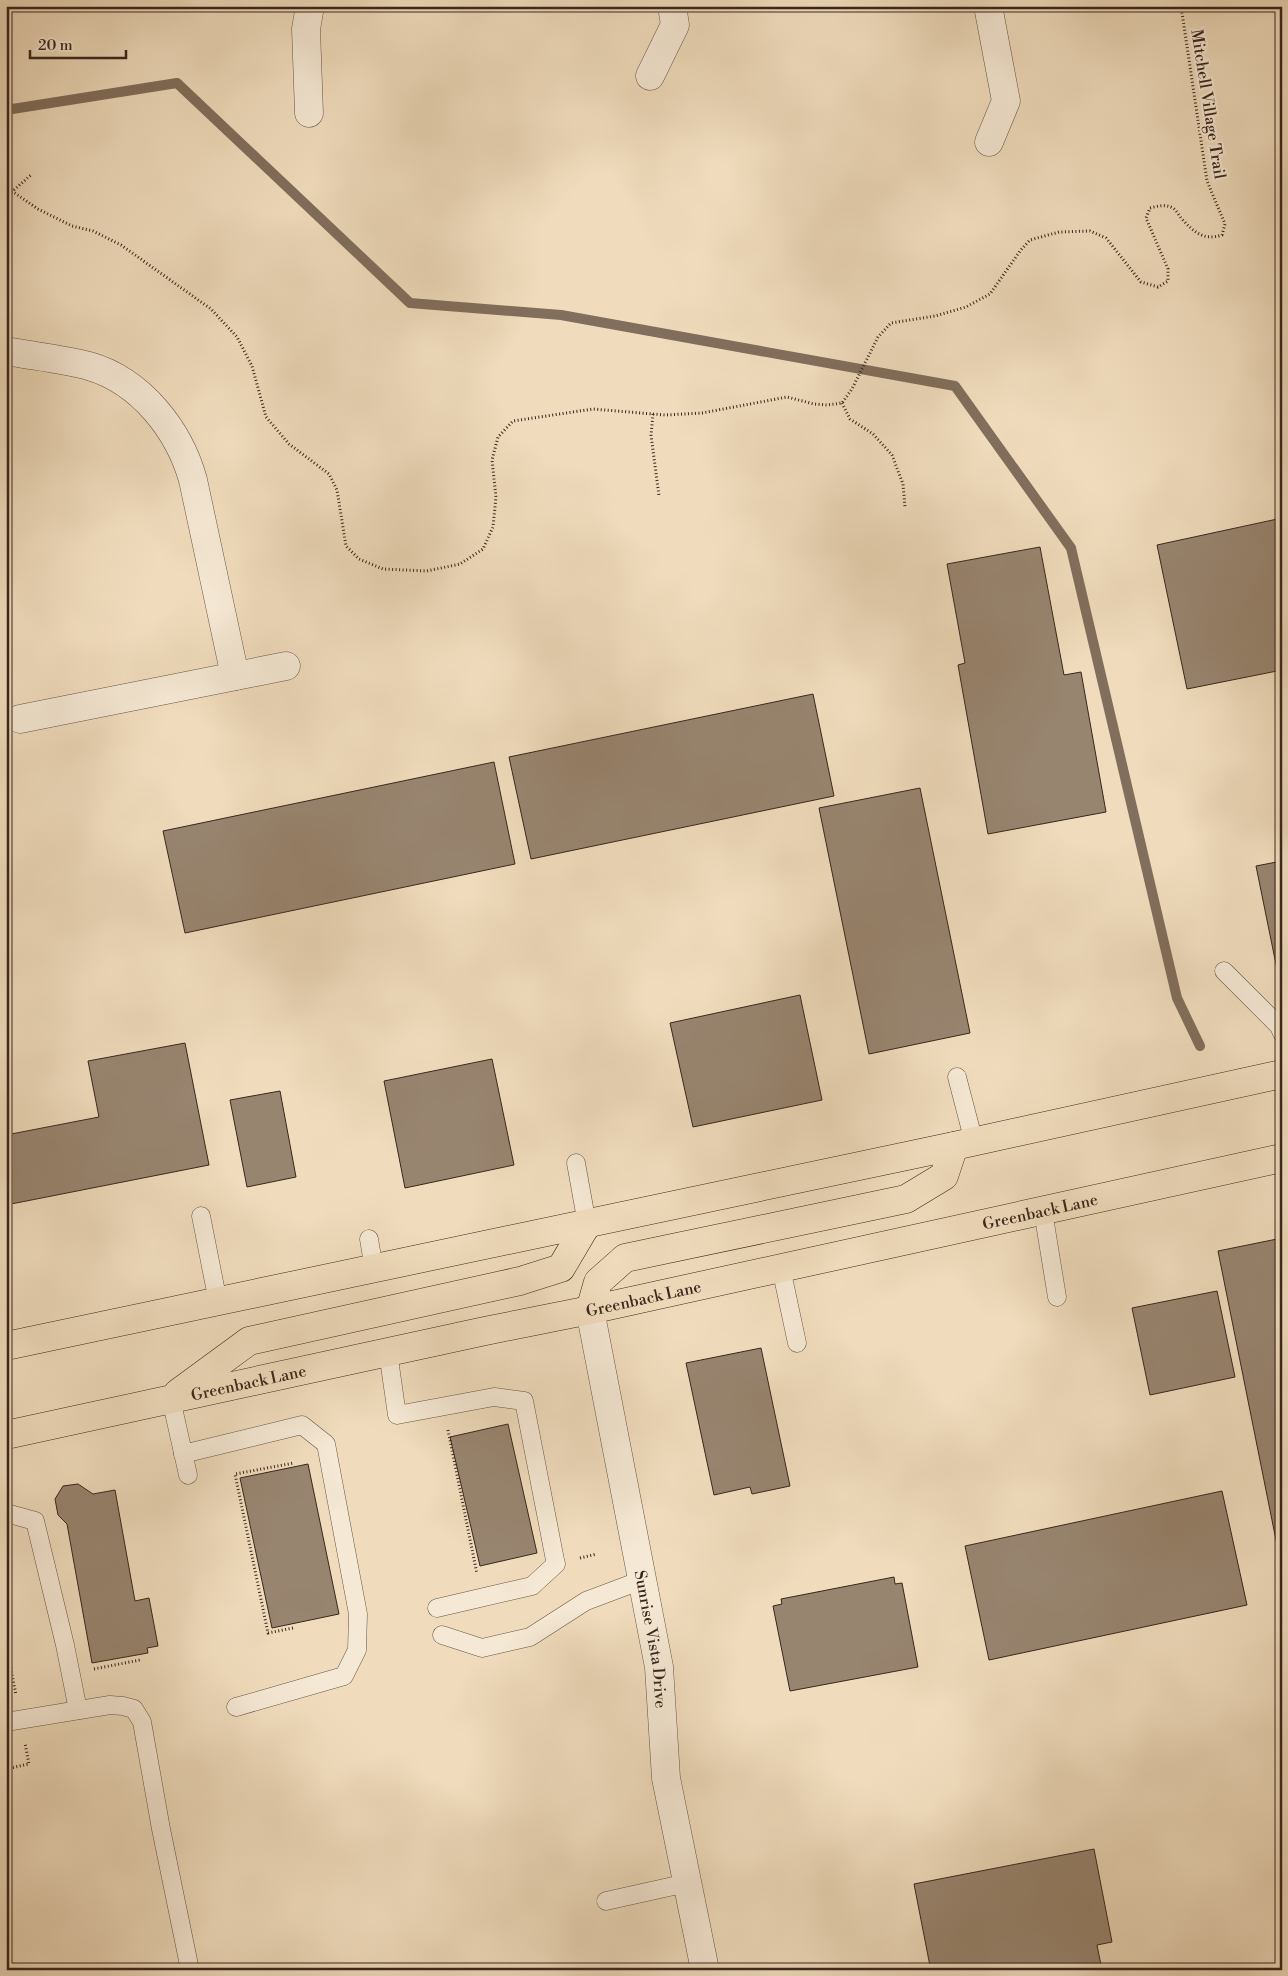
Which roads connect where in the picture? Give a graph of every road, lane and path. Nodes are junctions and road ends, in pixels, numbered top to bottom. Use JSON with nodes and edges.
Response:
{"nodes":[{"id":1,"x":310,"y":6,"type":"edge"},
{"id":2,"x":672,"y":6,"type":"edge"},
{"id":3,"x":988,"y":6,"type":"edge"},
{"id":4,"x":1181,"y":6,"type":"edge"},
{"id":5,"x":650,"y":76,"type":"dead end"},
{"id":6,"x":308,"y":113,"type":"dead end"},
{"id":7,"x":989,"y":142,"type":"dead end"},
{"id":8,"x":32,"y":174,"type":"dead end"},
{"id":9,"x":6,"y":187,"type":"edge"},
{"id":10,"x":13,"y":192,"type":"junction"},
{"id":11,"x":6,"y":197,"type":"edge"},
{"id":12,"x":6,"y":351,"type":"edge"},
{"id":13,"x":842,"y":403,"type":"junction"},
{"id":14,"x":653,"y":414,"type":"junction"},
{"id":15,"x":659,"y":496,"type":"dead end"},
{"id":16,"x":905,"y":507,"type":"dead end"},
{"id":17,"x":286,"y":666,"type":"dead end"},
{"id":18,"x":236,"y":676,"type":"junction"},
{"id":19,"x":20,"y":719,"type":"dead end"},
{"id":20,"x":1224,"y":971,"type":"dead end"},
{"id":21,"x":1282,"y":1033,"type":"edge"},
{"id":22,"x":1282,"y":1074,"type":"edge"},
{"id":23,"x":957,"y":1077,"type":"dead end"},
{"id":24,"x":964,"y":1144,"type":"junction"},
{"id":25,"x":1282,"y":1158,"type":"edge"},
{"id":26,"x":576,"y":1163,"type":"dead end"},
{"id":27,"x":1044,"y":1211,"type":"junction"},
{"id":28,"x":201,"y":1216,"type":"dead end"},
{"id":29,"x":587,"y":1224,"type":"junction"},
{"id":30,"x":369,"y":1239,"type":"dead end"},
{"id":31,"x":780,"y":1268,"type":"junction"},
{"id":32,"x":374,"y":1269,"type":"junction"},
{"id":33,"x":1057,"y":1297,"type":"dead end"},
{"id":34,"x":218,"y":1302,"type":"junction"},
{"id":35,"x":590,"y":1310,"type":"junction"},
{"id":36,"x":797,"y":1343,"type":"dead end"},
{"id":37,"x":6,"y":1346,"type":"edge"},
{"id":38,"x":388,"y":1352,"type":"junction"},
{"id":39,"x":171,"y":1399,"type":"junction"},
{"id":40,"x":450,"y":1405,"type":"junction"},
{"id":41,"x":6,"y":1435,"type":"edge"},
{"id":42,"x":184,"y":1454,"type":"junction"},
{"id":43,"x":294,"y":1463,"type":"dead end"},
{"id":44,"x":188,"y":1475,"type":"dead end"},
{"id":45,"x":6,"y":1514,"type":"edge"},
{"id":46,"x":597,"y":1554,"type":"dead end"},
{"id":47,"x":555,"y":1560,"type":"junction"},
{"id":48,"x":486,"y":1572,"type":"dead end"},
{"id":49,"x":642,"y":1580,"type":"junction"},
{"id":50,"x":437,"y":1608,"type":"dead end"},
{"id":51,"x":293,"y":1628,"type":"dead end"},
{"id":52,"x":442,"y":1636,"type":"dead end"},
{"id":53,"x":236,"y":1707,"type":"dead end"},
{"id":54,"x":78,"y":1710,"type":"junction"},
{"id":55,"x":6,"y":1722,"type":"edge"},
{"id":56,"x":687,"y":1883,"type":"junction"},
{"id":57,"x":606,"y":1901,"type":"dead end"},
{"id":58,"x":190,"y":1970,"type":"edge"},
{"id":59,"x":705,"y":1970,"type":"edge"}],
"edges":[{"from":1,"to":6,"type":"street"},
{"from":2,"to":5,"type":"street"},
{"from":3,"to":7,"type":"street"},
{"from":4,"to":13,"type":"path","name":"Mitchell Village Trail"},
{"from":8,"to":10,"type":"path"},
{"from":9,"to":10,"type":"path"},
{"from":10,"to":11,"type":"path"},
{"from":10,"to":14,"type":"path"},
{"from":12,"to":18,"type":"street"},
{"from":13,"to":14,"type":"path"},
{"from":13,"to":16,"type":"path"},
{"from":14,"to":15,"type":"path"},
{"from":17,"to":18,"type":"street"},
{"from":18,"to":19,"type":"street"},
{"from":20,"to":21,"type":"lane"},
{"from":22,"to":24,"type":"main road"},
{"from":23,"to":24,"type":"lane"},
{"from":24,"to":29,"type":"main road"},
{"from":24,"to":35,"type":"main road"},
{"from":25,"to":27,"type":"main road","name":"Greenback Lane"},
{"from":26,"to":29,"type":"lane"},
{"from":27,"to":31,"type":"main road","name":"Greenback Lane"},
{"from":27,"to":33,"type":"lane"},
{"from":28,"to":34,"type":"lane"},
{"from":29,"to":32,"type":"main road"},
{"from":29,"to":39,"type":"main road"},
{"from":30,"to":32,"type":"lane"},
{"from":31,"to":35,"type":"main road","name":"Greenback Lane"},
{"from":31,"to":36,"type":"lane"},
{"from":32,"to":34,"type":"main road"},
{"from":34,"to":37,"type":"main road"},
{"from":35,"to":38,"type":"main road","name":"Greenback Lane"},
{"from":35,"to":49,"type":"street","name":"Sunrise Vista Drive"},
{"from":38,"to":39,"type":"main road","name":"Greenback Lane"},
{"from":38,"to":40,"type":"lane"},
{"from":39,"to":41,"type":"main road","name":"Greenback Lane"},
{"from":39,"to":42,"type":"lane"},
{"from":40,"to":47,"type":"lane"},
{"from":40,"to":48,"type":"path"},
{"from":42,"to":44,"type":"lane"},
{"from":42,"to":53,"type":"lane"},
{"from":43,"to":51,"type":"path"},
{"from":45,"to":54,"type":"lane"},
{"from":46,"to":47,"type":"path"},
{"from":47,"to":50,"type":"lane"},
{"from":49,"to":52,"type":"lane"},
{"from":49,"to":56,"type":"street","name":"Sunrise Vista Drive"},
{"from":54,"to":55,"type":"lane"},
{"from":54,"to":58,"type":"lane"},
{"from":56,"to":57,"type":"lane"},
{"from":56,"to":59,"type":"street","name":"Sunrise Vista Drive"}]}
